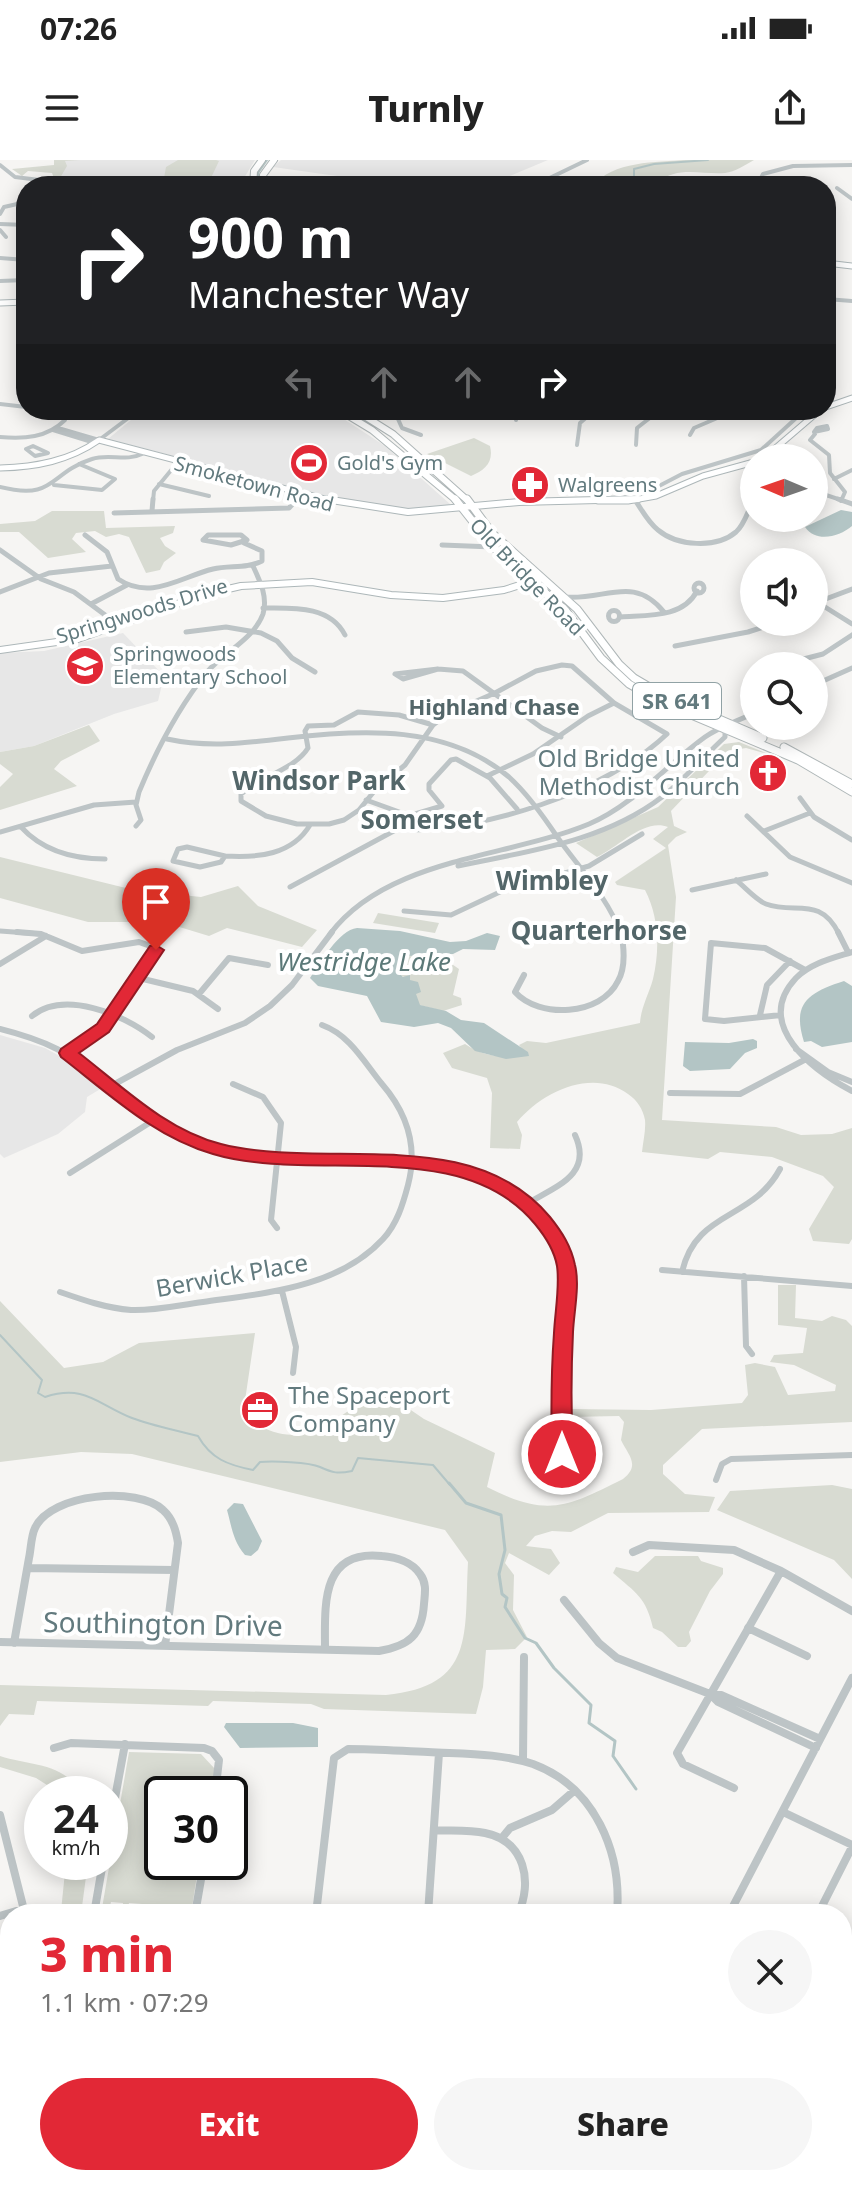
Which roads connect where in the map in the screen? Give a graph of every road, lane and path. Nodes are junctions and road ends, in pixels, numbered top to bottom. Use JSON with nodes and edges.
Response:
{"nodes":[{"id":1,"x":587,"y":160,"type":"edge"},
{"id":2,"x":0,"y":165,"type":"edge"},
{"id":3,"x":852,"y":165,"type":"edge"},
{"id":4,"x":554,"y":176,"type":"edge"},
{"id":5,"x":762,"y":176,"type":"edge"},
{"id":6,"x":16,"y":177,"type":"edge"},
{"id":7,"x":837,"y":188,"type":"dead end"},
{"id":8,"x":852,"y":199,"type":"edge"},
{"id":9,"x":16,"y":204,"type":"edge"},
{"id":10,"x":0,"y":214,"type":"edge"},
{"id":11,"x":0,"y":227,"type":"edge"},
{"id":12,"x":6,"y":237,"type":"dead end"},
{"id":13,"x":65,"y":420,"type":"edge"},
{"id":14,"x":126,"y":420,"type":"edge"},
{"id":15,"x":356,"y":420,"type":"edge"},
{"id":16,"x":371,"y":420,"type":"edge"},
{"id":17,"x":396,"y":420,"type":"edge"},
{"id":18,"x":583,"y":420,"type":"edge"},
{"id":19,"x":647,"y":420,"type":"edge"},
{"id":20,"x":713,"y":420,"type":"edge"},
{"id":21,"x":794,"y":420,"type":"edge"},
{"id":22,"x":807,"y":420,"type":"edge"},
{"id":23,"x":55,"y":429,"type":"junction"},
{"id":24,"x":815,"y":434,"type":"dead end"},
{"id":25,"x":421,"y":435,"type":"dead end"},
{"id":26,"x":690,"y":435,"type":"dead end"},
{"id":27,"x":0,"y":437,"type":"edge"},
{"id":28,"x":22,"y":438,"type":"junction"},
{"id":29,"x":97,"y":442,"type":"junction"},
{"id":30,"x":786,"y":444,"type":"edge"},
{"id":31,"x":577,"y":445,"type":"dead end"},
{"id":32,"x":636,"y":445,"type":"dead end"},
{"id":33,"x":26,"y":449,"type":"dead end"},
{"id":34,"x":142,"y":454,"type":"junction"},
{"id":35,"x":177,"y":463,"type":"junction"},
{"id":36,"x":79,"y":464,"type":"junction"},
{"id":37,"x":740,"y":467,"type":"edge"},
{"id":38,"x":0,"y":469,"type":"edge"},
{"id":39,"x":852,"y":470,"type":"edge"},
{"id":40,"x":834,"y":479,"type":"junction"},
{"id":41,"x":159,"y":484,"type":"junction"},
{"id":42,"x":54,"y":485,"type":"junction"},
{"id":43,"x":0,"y":487,"type":"edge"},
{"id":44,"x":657,"y":487,"type":"dead end"},
{"id":45,"x":300,"y":495,"type":"junction"},
{"id":46,"x":209,"y":496,"type":"dead end"},
{"id":47,"x":828,"y":496,"type":"edge"},
{"id":48,"x":841,"y":501,"type":"junction"},
{"id":49,"x":636,"y":502,"type":"junction"},
{"id":50,"x":852,"y":504,"type":"edge"},
{"id":51,"x":475,"y":509,"type":"junction"},
{"id":52,"x":464,"y":510,"type":"junction"},
{"id":53,"x":152,"y":511,"type":"junction"},
{"id":54,"x":114,"y":513,"type":"dead end"},
{"id":55,"x":740,"y":527,"type":"edge"},
{"id":56,"x":479,"y":531,"type":"junction"},
{"id":57,"x":85,"y":535,"type":"dead end"},
{"id":58,"x":244,"y":543,"type":"junction"},
{"id":59,"x":464,"y":544,"type":"junction"},
{"id":60,"x":442,"y":545,"type":"dead end"},
{"id":61,"x":493,"y":547,"type":"junction"},
{"id":62,"x":0,"y":550,"type":"edge"},
{"id":63,"x":112,"y":566,"type":"junction"},
{"id":64,"x":253,"y":566,"type":"junction"},
{"id":65,"x":38,"y":577,"type":"junction"},
{"id":66,"x":535,"y":580,"type":"junction"},
{"id":67,"x":260,"y":581,"type":"junction"},
{"id":68,"x":127,"y":585,"type":"junction"},
{"id":69,"x":852,"y":589,"type":"edge"},
{"id":70,"x":697,"y":591,"type":"dead end"},
{"id":71,"x":0,"y":592,"type":"edge"},
{"id":72,"x":562,"y":596,"type":"junction"},
{"id":73,"x":581,"y":598,"type":"junction"},
{"id":74,"x":828,"y":598,"type":"edge"},
{"id":75,"x":91,"y":604,"type":"junction"},
{"id":76,"x":263,"y":608,"type":"junction"},
{"id":77,"x":577,"y":609,"type":"junction"},
{"id":78,"x":828,"y":609,"type":"edge"},
{"id":79,"x":664,"y":612,"type":"junction"},
{"id":80,"x":621,"y":617,"type":"dead end"},
{"id":81,"x":587,"y":619,"type":"junction"},
{"id":82,"x":117,"y":624,"type":"junction"},
{"id":83,"x":852,"y":624,"type":"edge"},
{"id":84,"x":253,"y":631,"type":"junction"},
{"id":85,"x":186,"y":632,"type":"dead end"},
{"id":86,"x":740,"y":634,"type":"edge"},
{"id":87,"x":345,"y":635,"type":"dead end"},
{"id":88,"x":852,"y":635,"type":"edge"},
{"id":89,"x":675,"y":646,"type":"dead end"},
{"id":90,"x":0,"y":647,"type":"edge"},
{"id":91,"x":823,"y":652,"type":"edge"},
{"id":92,"x":852,"y":668,"type":"edge"},
{"id":93,"x":438,"y":669,"type":"junction"},
{"id":94,"x":315,"y":672,"type":"dead end"},
{"id":95,"x":828,"y":679,"type":"edge"},
{"id":96,"x":493,"y":694,"type":"junction"},
{"id":97,"x":614,"y":703,"type":"junction"},
{"id":98,"x":740,"y":720,"type":"edge"},
{"id":99,"x":433,"y":725,"type":"junction"},
{"id":100,"x":728,"y":726,"type":"junction"},
{"id":101,"x":307,"y":736,"type":"junction"},
{"id":102,"x":561,"y":737,"type":"junction"},
{"id":103,"x":423,"y":738,"type":"junction"},
{"id":104,"x":167,"y":739,"type":"junction"},
{"id":105,"x":500,"y":770,"type":"junction"},
{"id":106,"x":487,"y":776,"type":"junction"},
{"id":107,"x":847,"y":781,"type":"edge"},
{"id":108,"x":852,"y":792,"type":"edge"},
{"id":109,"x":800,"y":798,"type":"dead end"},
{"id":110,"x":366,"y":800,"type":"junction"},
{"id":111,"x":136,"y":802,"type":"junction"},
{"id":112,"x":533,"y":805,"type":"junction"},
{"id":113,"x":517,"y":809,"type":"junction"},
{"id":114,"x":810,"y":813,"type":"junction"},
{"id":115,"x":747,"y":816,"type":"dead end"},
{"id":116,"x":405,"y":817,"type":"junction"},
{"id":117,"x":310,"y":825,"type":"junction"},
{"id":118,"x":136,"y":826,"type":"dead end"},
{"id":119,"x":21,"y":827,"type":"junction"},
{"id":120,"x":399,"y":830,"type":"junction"},
{"id":121,"x":764,"y":831,"type":"junction"},
{"id":122,"x":0,"y":832,"type":"edge"},
{"id":123,"x":642,"y":834,"type":"dead end"},
{"id":124,"x":555,"y":836,"type":"junction"},
{"id":125,"x":852,"y":840,"type":"edge"},
{"id":126,"x":560,"y":842,"type":"junction"},
{"id":127,"x":225,"y":856,"type":"junction"},
{"id":128,"x":105,"y":859,"type":"dead end"},
{"id":129,"x":580,"y":869,"type":"junction"},
{"id":130,"x":425,"y":873,"type":"junction"},
{"id":131,"x":766,"y":874,"type":"dead end"},
{"id":132,"x":736,"y":880,"type":"junction"},
{"id":133,"x":850,"y":881,"type":"edge"},
{"id":134,"x":290,"y":887,"type":"dead end"},
{"id":135,"x":692,"y":890,"type":"dead end"},
{"id":136,"x":404,"y":911,"type":"dead end"},
{"id":137,"x":0,"y":931,"type":"edge"},
{"id":138,"x":46,"y":936,"type":"junction"},
{"id":139,"x":850,"y":952,"type":"edge"},
{"id":140,"x":790,"y":961,"type":"junction"},
{"id":141,"x":0,"y":964,"type":"edge"},
{"id":142,"x":268,"y":965,"type":"dead end"},
{"id":143,"x":805,"y":970,"type":"junction"},
{"id":144,"x":524,"y":975,"type":"dead end"},
{"id":145,"x":139,"y":978,"type":"junction"},
{"id":146,"x":199,"y":994,"type":"junction"},
{"id":147,"x":218,"y":1009,"type":"dead end"},
{"id":148,"x":112,"y":1012,"type":"junction"},
{"id":149,"x":760,"y":1015,"type":"junction"},
{"id":150,"x":781,"y":1015,"type":"junction"},
{"id":151,"x":32,"y":1016,"type":"dead end"},
{"id":152,"x":322,"y":1025,"type":"dead end"},
{"id":153,"x":0,"y":1029,"type":"edge"},
{"id":154,"x":152,"y":1037,"type":"dead end"},
{"id":155,"x":67,"y":1053,"type":"junction"},
{"id":156,"x":805,"y":1059,"type":"junction"},
{"id":157,"x":852,"y":1082,"type":"edge"},
{"id":158,"x":233,"y":1084,"type":"dead end"},
{"id":159,"x":111,"y":1086,"type":"junction"},
{"id":160,"x":852,"y":1091,"type":"edge"},
{"id":161,"x":670,"y":1093,"type":"dead end"},
{"id":162,"x":154,"y":1120,"type":"junction"},
{"id":163,"x":575,"y":1135,"type":"dead end"},
{"id":164,"x":278,"y":1160,"type":"junction"},
{"id":165,"x":411,"y":1163,"type":"junction"},
{"id":166,"x":780,"y":1169,"type":"dead end"},
{"id":167,"x":70,"y":1173,"type":"dead end"},
{"id":168,"x":528,"y":1203,"type":"junction"},
{"id":169,"x":277,"y":1228,"type":"dead end"},
{"id":170,"x":662,"y":1270,"type":"dead end"},
{"id":171,"x":682,"y":1272,"type":"junction"},
{"id":172,"x":744,"y":1276,"type":"junction"},
{"id":173,"x":852,"y":1286,"type":"edge"},
{"id":174,"x":282,"y":1291,"type":"junction"},
{"id":175,"x":60,"y":1292,"type":"dead end"},
{"id":176,"x":752,"y":1354,"type":"dead end"},
{"id":177,"x":293,"y":1373,"type":"dead end"},
{"id":178,"x":562,"y":1454,"type":"dead end"},
{"id":179,"x":852,"y":1455,"type":"edge"},
{"id":180,"x":716,"y":1480,"type":"dead end"},
{"id":181,"x":633,"y":1552,"type":"dead end"},
{"id":182,"x":28,"y":1568,"type":"junction"},
{"id":183,"x":174,"y":1570,"type":"junction"},
{"id":184,"x":781,"y":1571,"type":"junction"},
{"id":185,"x":564,"y":1600,"type":"dead end"},
{"id":186,"x":852,"y":1611,"type":"edge"},
{"id":187,"x":748,"y":1628,"type":"junction"},
{"id":188,"x":0,"y":1642,"type":"edge"},
{"id":189,"x":14,"y":1643,"type":"junction"},
{"id":190,"x":165,"y":1646,"type":"junction"},
{"id":191,"x":325,"y":1649,"type":"junction"},
{"id":192,"x":807,"y":1656,"type":"dead end"},
{"id":193,"x":524,"y":1657,"type":"dead end"},
{"id":194,"x":852,"y":1678,"type":"edge"},
{"id":195,"x":710,"y":1694,"type":"junction"},
{"id":196,"x":820,"y":1739,"type":"junction"},
{"id":197,"x":125,"y":1744,"type":"junction"},
{"id":198,"x":54,"y":1748,"type":"dead end"},
{"id":199,"x":816,"y":1748,"type":"junction"},
{"id":200,"x":439,"y":1753,"type":"junction"},
{"id":201,"x":523,"y":1759,"type":"junction"},
{"id":202,"x":119,"y":1776,"type":"edge"},
{"id":203,"x":218,"y":1776,"type":"edge"},
{"id":204,"x":734,"y":1788,"type":"dead end"},
{"id":205,"x":575,"y":1790,"type":"junction"},
{"id":206,"x":783,"y":1812,"type":"junction"},
{"id":207,"x":0,"y":1815,"type":"edge"},
{"id":208,"x":434,"y":1830,"type":"junction"},
{"id":209,"x":501,"y":1839,"type":"junction"},
{"id":210,"x":852,"y":1846,"type":"edge"},
{"id":211,"x":100,"y":1880,"type":"edge"},
{"id":212,"x":201,"y":1880,"type":"edge"},
{"id":213,"x":22,"y":1904,"type":"edge"},
{"id":214,"x":96,"y":1904,"type":"edge"},
{"id":215,"x":197,"y":1904,"type":"edge"},
{"id":216,"x":317,"y":1904,"type":"edge"},
{"id":217,"x":429,"y":1904,"type":"edge"},
{"id":218,"x":523,"y":1904,"type":"edge"},
{"id":219,"x":617,"y":1904,"type":"edge"},
{"id":220,"x":734,"y":1904,"type":"edge"},
{"id":221,"x":823,"y":1904,"type":"edge"}],
"edges":[{"from":1,"to":4,"type":"street"},
{"from":2,"to":6,"type":"street"},
{"from":3,"to":5,"type":"street"},
{"from":7,"to":8,"type":"street"},
{"from":9,"to":10,"type":"street"},
{"from":11,"to":12,"type":"street"},
{"from":13,"to":23,"type":"street"},
{"from":14,"to":29,"type":"street"},
{"from":15,"to":52,"type":"main road","name":"Old Bridge Road","number":"SR 641"},
{"from":16,"to":51,"type":"main road","name":"Old Bridge Road","number":"SR 641"},
{"from":17,"to":25,"type":"street"},
{"from":18,"to":31,"type":"street"},
{"from":19,"to":32,"type":"street"},
{"from":20,"to":26,"type":"street"},
{"from":21,"to":44,"type":"street"},
{"from":22,"to":30,"type":"street"},
{"from":23,"to":28,"type":"street"},
{"from":23,"to":29,"type":"street"},
{"from":24,"to":40,"type":"street"},
{"from":27,"to":28,"type":"street"},
{"from":28,"to":33,"type":"street"},
{"from":29,"to":34,"type":"street","name":"Smoketown Road"},
{"from":29,"to":38,"type":"street"},
{"from":29,"to":45,"type":"street","name":"Smoketown Road"},
{"from":34,"to":35,"type":"street","name":"Smoketown Road"},
{"from":34,"to":36,"type":"street"},
{"from":35,"to":41,"type":"street"},
{"from":35,"to":45,"type":"street","name":"Smoketown Road"},
{"from":36,"to":42,"type":"street"},
{"from":36,"to":42,"type":"street"},
{"from":37,"to":49,"type":"street","name":"Smoketown Road"},
{"from":39,"to":40,"type":"street"},
{"from":40,"to":48,"type":"street"},
{"from":41,"to":46,"type":"street"},
{"from":41,"to":53,"type":"street"},
{"from":42,"to":43,"type":"street"},
{"from":45,"to":52,"type":"street","name":"Smoketown Road"},
{"from":45,"to":53,"type":"street"},
{"from":47,"to":48,"type":"street"},
{"from":48,"to":50,"type":"street"},
{"from":49,"to":51,"type":"street","name":"Smoketown Road"},
{"from":49,"to":55,"type":"street"},
{"from":51,"to":52,"type":"street","name":"Smoketown Road"},
{"from":51,"to":66,"type":"main road","name":"Old Bridge Road","number":"SR 641"},
{"from":52,"to":56,"type":"main road","name":"Old Bridge Road","number":"SR 641"},
{"from":53,"to":54,"type":"street"},
{"from":56,"to":59,"type":"street"},
{"from":56,"to":61,"type":"main road","name":"Old Bridge Road","number":"SR 641"},
{"from":57,"to":63,"type":"street"},
{"from":58,"to":58,"type":"street"},
{"from":58,"to":64,"type":"street"},
{"from":59,"to":60,"type":"street"},
{"from":59,"to":61,"type":"street"},
{"from":61,"to":66,"type":"main road","name":"Old Bridge Road","number":"SR 641"},
{"from":62,"to":65,"type":"street"},
{"from":63,"to":65,"type":"street"},
{"from":63,"to":68,"type":"street"},
{"from":64,"to":67,"type":"street"},
{"from":64,"to":68,"type":"street"},
{"from":65,"to":71,"type":"street"},
{"from":65,"to":75,"type":"street"},
{"from":66,"to":67,"type":"street","name":"Springwoods Drive"},
{"from":66,"to":72,"type":"main road","name":"Old Bridge Road","number":"SR 641"},
{"from":66,"to":81,"type":"main road"},
{"from":66,"to":100,"type":"main road","name":"Old Bridge Road","number":"SR 641"},
{"from":67,"to":76,"type":"street"},
{"from":67,"to":82,"type":"street","name":"Springwoods Drive"},
{"from":68,"to":75,"type":"street"},
{"from":69,"to":74,"type":"street"},
{"from":70,"to":79,"type":"street"},
{"from":72,"to":73,"type":"street"},
{"from":72,"to":77,"type":"main road","name":"Old Bridge Road","number":"SR 641"},
{"from":73,"to":77,"type":"street"},
{"from":73,"to":79,"type":"street"},
{"from":75,"to":82,"type":"street"},
{"from":76,"to":84,"type":"street"},
{"from":76,"to":87,"type":"street"},
{"from":77,"to":81,"type":"main road","name":"Old Bridge Road","number":"SR 641"},
{"from":78,"to":83,"type":"street"},
{"from":79,"to":80,"type":"street"},
{"from":81,"to":100,"type":"main road","name":"Old Bridge Road","number":"SR 641"},
{"from":82,"to":90,"type":"street","name":"Springwoods Drive"},
{"from":84,"to":85,"type":"street"},
{"from":84,"to":94,"type":"street"},
{"from":84,"to":104,"type":"street"},
{"from":86,"to":89,"type":"street"},
{"from":88,"to":91,"type":"street"},
{"from":92,"to":95,"type":"street"},
{"from":93,"to":93,"type":"street"},
{"from":93,"to":96,"type":"street"},
{"from":96,"to":97,"type":"street"},
{"from":96,"to":99,"type":"street"},
{"from":96,"to":102,"type":"street"},
{"from":97,"to":102,"type":"street"},
{"from":97,"to":112,"type":"street"},
{"from":98,"to":100,"type":"street"},
{"from":99,"to":101,"type":"street"},
{"from":99,"to":103,"type":"street"},
{"from":100,"to":107,"type":"main road","name":"Old Bridge Road","number":"SR 641"},
{"from":100,"to":124,"type":"street"},
{"from":100,"to":126,"type":"street"},
{"from":101,"to":103,"type":"street"},
{"from":101,"to":104,"type":"street"},
{"from":101,"to":117,"type":"street"},
{"from":102,"to":105,"type":"street"},
{"from":103,"to":105,"type":"street"},
{"from":103,"to":110,"type":"street"},
{"from":104,"to":111,"type":"street"},
{"from":105,"to":106,"type":"street"},
{"from":105,"to":112,"type":"street"},
{"from":106,"to":113,"type":"street"},
{"from":106,"to":116,"type":"street"},
{"from":107,"to":108,"type":"main road","name":"Old Bridge Road","number":"SR 641"},
{"from":109,"to":114,"type":"street"},
{"from":110,"to":116,"type":"street"},
{"from":110,"to":117,"type":"street"},
{"from":111,"to":118,"type":"street"},
{"from":111,"to":119,"type":"street"},
{"from":112,"to":113,"type":"street"},
{"from":112,"to":124,"type":"street"},
{"from":113,"to":120,"type":"street"},
{"from":114,"to":121,"type":"street"},
{"from":114,"to":125,"type":"street"},
{"from":115,"to":121,"type":"street"},
{"from":116,"to":120,"type":"street"},
{"from":117,"to":127,"type":"street"},
{"from":119,"to":122,"type":"street"},
{"from":119,"to":128,"type":"street"},
{"from":120,"to":134,"type":"street"},
{"from":121,"to":133,"type":"street"},
{"from":123,"to":129,"type":"street"},
{"from":124,"to":126,"type":"street"},
{"from":124,"to":130,"type":"street"},
{"from":126,"to":129,"type":"street"},
{"from":126,"to":130,"type":"street"},
{"from":127,"to":127,"type":"street"},
{"from":129,"to":136,"type":"street"},
{"from":129,"to":144,"type":"street"},
{"from":130,"to":159,"type":"street"},
{"from":131,"to":132,"type":"street"},
{"from":132,"to":135,"type":"street"},
{"from":132,"to":139,"type":"street"},
{"from":137,"to":138,"type":"street"},
{"from":138,"to":141,"type":"street"},
{"from":138,"to":145,"type":"street"},
{"from":139,"to":143,"type":"street"},
{"from":140,"to":143,"type":"street"},
{"from":140,"to":149,"type":"street"},
{"from":140,"to":149,"type":"street"},
{"from":142,"to":146,"type":"street"},
{"from":143,"to":150,"type":"street"},
{"from":145,"to":146,"type":"street"},
{"from":145,"to":148,"type":"street"},
{"from":146,"to":147,"type":"street"},
{"from":148,"to":151,"type":"street"},
{"from":148,"to":154,"type":"street"},
{"from":148,"to":155,"type":"street"},
{"from":149,"to":150,"type":"street"},
{"from":150,"to":156,"type":"street"},
{"from":152,"to":165,"type":"street","name":"Berwick Place"},
{"from":153,"to":155,"type":"street"},
{"from":155,"to":159,"type":"street"},
{"from":156,"to":157,"type":"street"},
{"from":156,"to":160,"type":"street"},
{"from":156,"to":161,"type":"street"},
{"from":158,"to":164,"type":"street"},
{"from":159,"to":162,"type":"street"},
{"from":162,"to":164,"type":"street"},
{"from":162,"to":167,"type":"street"},
{"from":163,"to":168,"type":"street"},
{"from":164,"to":165,"type":"street"},
{"from":164,"to":169,"type":"street"},
{"from":165,"to":168,"type":"street"},
{"from":165,"to":174,"type":"street","name":"Berwick Place"},
{"from":166,"to":171,"type":"street"},
{"from":168,"to":178,"type":"street"},
{"from":170,"to":171,"type":"street"},
{"from":171,"to":172,"type":"street"},
{"from":172,"to":173,"type":"street"},
{"from":172,"to":176,"type":"street"},
{"from":174,"to":175,"type":"street","name":"Berwick Place"},
{"from":174,"to":177,"type":"street"},
{"from":179,"to":180,"type":"street"},
{"from":181,"to":184,"type":"street"},
{"from":182,"to":183,"type":"street"},
{"from":182,"to":183,"type":"street"},
{"from":182,"to":189,"type":"street"},
{"from":183,"to":190,"type":"street"},
{"from":184,"to":186,"type":"street"},
{"from":184,"to":187,"type":"street"},
{"from":185,"to":195,"type":"street"},
{"from":187,"to":192,"type":"street"},
{"from":187,"to":195,"type":"street"},
{"from":188,"to":189,"type":"street","name":"Southington Drive"},
{"from":189,"to":190,"type":"street","name":"Southington Drive"},
{"from":190,"to":191,"type":"street","name":"Southington Drive"},
{"from":191,"to":191,"type":"street","name":"Southington Drive"},
{"from":193,"to":201,"type":"street"},
{"from":194,"to":196,"type":"street"},
{"from":195,"to":196,"type":"street"},
{"from":195,"to":199,"type":"street"},
{"from":195,"to":204,"type":"street"},
{"from":196,"to":199,"type":"street"},
{"from":197,"to":198,"type":"street"},
{"from":197,"to":202,"type":"street"},
{"from":197,"to":203,"type":"street"},
{"from":199,"to":206,"type":"street"},
{"from":200,"to":201,"type":"street"},
{"from":200,"to":208,"type":"street"},
{"from":200,"to":216,"type":"street"},
{"from":201,"to":205,"type":"street"},
{"from":205,"to":209,"type":"street"},
{"from":205,"to":219,"type":"street"},
{"from":206,"to":210,"type":"street"},
{"from":206,"to":220,"type":"street"},
{"from":207,"to":213,"type":"street"},
{"from":208,"to":209,"type":"street"},
{"from":208,"to":217,"type":"street"},
{"from":209,"to":218,"type":"street"},
{"from":210,"to":221,"type":"street"},
{"from":211,"to":214,"type":"street"},
{"from":212,"to":215,"type":"street"}]}
